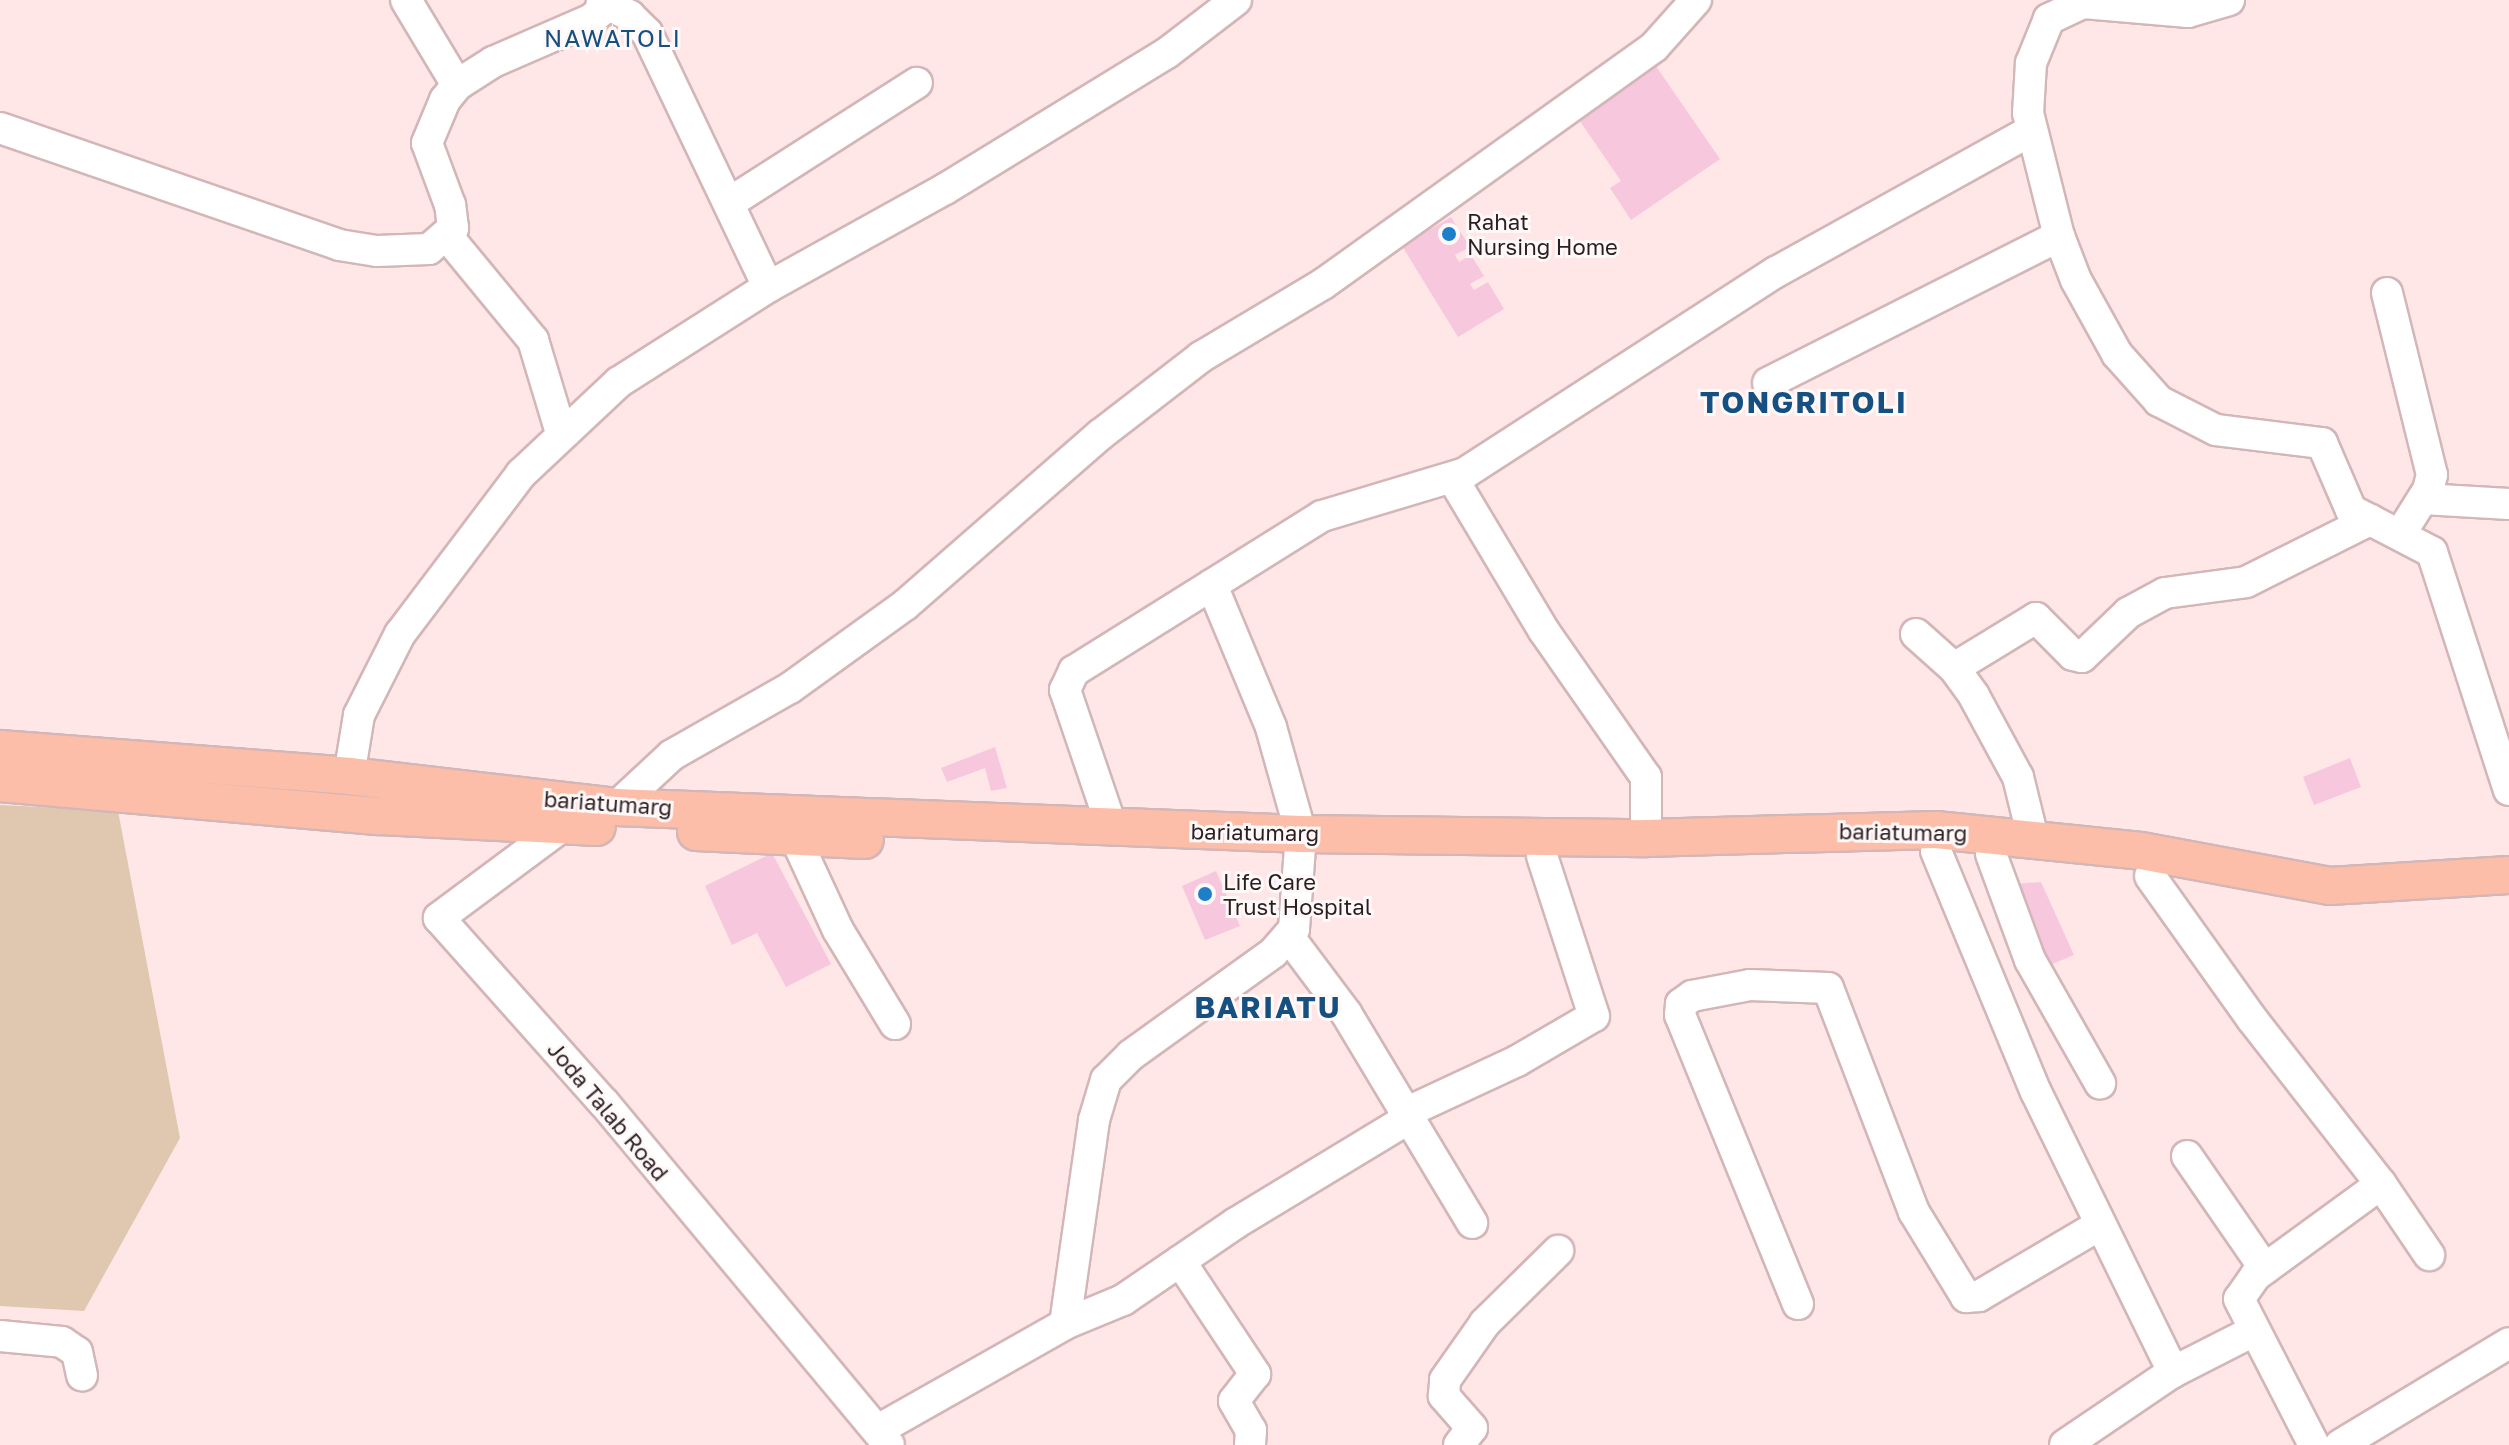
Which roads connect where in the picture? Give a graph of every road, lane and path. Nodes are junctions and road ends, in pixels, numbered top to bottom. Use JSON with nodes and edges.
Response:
{"nodes":[{"id":1,"x":406,"y":0,"type":"edge"},
{"id":2,"x":1236,"y":0,"type":"edge"},
{"id":3,"x":2229,"y":0,"type":"edge"},
{"id":4,"x":602,"y":1,"type":"edge"},
{"id":5,"x":1686,"y":4,"type":"edge"},
{"id":6,"x":917,"y":83,"type":"dead end"},
{"id":7,"x":457,"y":85,"type":"junction"},
{"id":8,"x":0,"y":128,"type":"edge"},
{"id":9,"x":2029,"y":132,"type":"junction"},
{"id":10,"x":729,"y":203,"type":"junction"},
{"id":11,"x":2059,"y":236,"type":"junction"},
{"id":12,"x":448,"y":237,"type":"junction"},
{"id":13,"x":768,"y":287,"type":"junction"},
{"id":14,"x":2387,"y":293,"type":"dead end"},
{"id":15,"x":1768,"y":383,"type":"dead end"},
{"id":16,"x":561,"y":433,"type":"junction"},
{"id":17,"x":1453,"y":479,"type":"junction"},
{"id":18,"x":2423,"y":499,"type":"junction"},
{"id":19,"x":2509,"y":504,"type":"edge"},
{"id":20,"x":2370,"y":520,"type":"junction"},
{"id":21,"x":2401,"y":533,"type":"junction"},
{"id":22,"x":1212,"y":585,"type":"junction"},
{"id":23,"x":1916,"y":634,"type":"dead end"},
{"id":24,"x":1954,"y":668,"type":"junction"},
{"id":25,"x":0,"y":749,"type":"edge"},
{"id":26,"x":349,"y":776,"type":"junction"},
{"id":27,"x":0,"y":783,"type":"edge"},
{"id":28,"x":2509,"y":790,"type":"edge"},
{"id":29,"x":616,"y":807,"type":"junction"},
{"id":30,"x":570,"y":814,"type":"junction"},
{"id":31,"x":1112,"y":828,"type":"junction"},
{"id":32,"x":795,"y":837,"type":"junction"},
{"id":33,"x":1646,"y":838,"type":"junction"},
{"id":34,"x":2034,"y":842,"type":"junction"},
{"id":35,"x":1301,"y":846,"type":"junction"},
{"id":36,"x":1936,"y":851,"type":"junction"},
{"id":37,"x":1991,"y":854,"type":"junction"},
{"id":38,"x":1542,"y":856,"type":"junction"},
{"id":39,"x":2509,"y":875,"type":"edge"},
{"id":40,"x":2150,"y":876,"type":"junction"},
{"id":41,"x":2509,"y":892,"type":"edge"},
{"id":42,"x":1289,"y":937,"type":"junction"},
{"id":43,"x":895,"y":1024,"type":"dead end"},
{"id":44,"x":2100,"y":1083,"type":"dead end"},
{"id":45,"x":1405,"y":1117,"type":"junction"},
{"id":46,"x":2187,"y":1156,"type":"dead end"},
{"id":47,"x":2381,"y":1184,"type":"junction"},
{"id":48,"x":1472,"y":1223,"type":"dead end"},
{"id":49,"x":2098,"y":1226,"type":"junction"},
{"id":50,"x":1558,"y":1251,"type":"dead end"},
{"id":51,"x":2429,"y":1255,"type":"dead end"},
{"id":52,"x":1180,"y":1261,"type":"junction"},
{"id":53,"x":2265,"y":1269,"type":"junction"},
{"id":54,"x":1798,"y":1304,"type":"dead end"},
{"id":55,"x":1065,"y":1324,"type":"junction"},
{"id":56,"x":2252,"y":1332,"type":"junction"},
{"id":57,"x":0,"y":1336,"type":"edge"},
{"id":58,"x":2509,"y":1343,"type":"edge"},
{"id":59,"x":2173,"y":1372,"type":"junction"},
{"id":60,"x":82,"y":1375,"type":"dead end"},
{"id":61,"x":883,"y":1437,"type":"edge"},
{"id":62,"x":1250,"y":1445,"type":"edge"},
{"id":63,"x":1459,"y":1445,"type":"edge"},
{"id":64,"x":2065,"y":1445,"type":"edge"},
{"id":65,"x":2314,"y":1445,"type":"edge"},
{"id":66,"x":2340,"y":1445,"type":"edge"}],
"edges":[{"from":1,"to":7,"type":"street"},
{"from":2,"to":13,"type":"street"},
{"from":3,"to":9,"type":"street"},
{"from":4,"to":7,"type":"street"},
{"from":4,"to":10,"type":"street"},
{"from":5,"to":29,"type":"street"},
{"from":6,"to":10,"type":"street"},
{"from":7,"to":12,"type":"street"},
{"from":8,"to":12,"type":"street"},
{"from":9,"to":11,"type":"street"},
{"from":9,"to":17,"type":"street"},
{"from":10,"to":13,"type":"street"},
{"from":11,"to":15,"type":"street"},
{"from":11,"to":20,"type":"street"},
{"from":12,"to":16,"type":"street"},
{"from":13,"to":16,"type":"street"},
{"from":14,"to":18,"type":"street"},
{"from":16,"to":26,"type":"street"},
{"from":17,"to":22,"type":"street"},
{"from":17,"to":33,"type":"street"},
{"from":18,"to":19,"type":"street"},
{"from":18,"to":21,"type":"street"},
{"from":20,"to":21,"type":"street"},
{"from":20,"to":24,"type":"street"},
{"from":21,"to":28,"type":"street"},
{"from":22,"to":31,"type":"street"},
{"from":22,"to":35,"type":"street"},
{"from":23,"to":24,"type":"street"},
{"from":24,"to":34,"type":"street"},
{"from":25,"to":26,"type":"main road","name":"bariatumarg"},
{"from":26,"to":30,"type":"main road","name":"bariatumarg"},
{"from":27,"to":30,"type":"main road","name":"bariatumarg"},
{"from":29,"to":30,"type":"main road","name":"bariatumarg"},
{"from":29,"to":31,"type":"main road","name":"bariatumarg"},
{"from":30,"to":32,"type":"main road","name":"bariatumarg"},
{"from":30,"to":61,"type":"street","name":"Joda Talab Road"},
{"from":31,"to":35,"type":"main road","name":"bariatumarg"},
{"from":32,"to":35,"type":"main road","name":"bariatumarg"},
{"from":32,"to":43,"type":"street"},
{"from":33,"to":34,"type":"main road","name":"bariatumarg"},
{"from":33,"to":35,"type":"main road","name":"bariatumarg"},
{"from":34,"to":39,"type":"main road","name":"bariatumarg"},
{"from":35,"to":38,"type":"main road","name":"bariatumarg"},
{"from":35,"to":42,"type":"street"},
{"from":36,"to":37,"type":"main road","name":"bariatumarg"},
{"from":36,"to":38,"type":"main road","name":"bariatumarg"},
{"from":36,"to":49,"type":"street"},
{"from":37,"to":40,"type":"main road","name":"bariatumarg"},
{"from":37,"to":44,"type":"street"},
{"from":38,"to":45,"type":"street"},
{"from":40,"to":41,"type":"main road","name":"bariatumarg"},
{"from":40,"to":47,"type":"street"},
{"from":42,"to":45,"type":"street"},
{"from":42,"to":55,"type":"street"},
{"from":45,"to":48,"type":"street"},
{"from":45,"to":52,"type":"street"},
{"from":46,"to":53,"type":"street"},
{"from":47,"to":51,"type":"street"},
{"from":47,"to":53,"type":"street"},
{"from":49,"to":54,"type":"street"},
{"from":49,"to":59,"type":"street"},
{"from":50,"to":63,"type":"street"},
{"from":52,"to":55,"type":"street"},
{"from":52,"to":62,"type":"street"},
{"from":53,"to":56,"type":"street"},
{"from":55,"to":61,"type":"street"},
{"from":56,"to":59,"type":"street"},
{"from":56,"to":65,"type":"street"},
{"from":57,"to":60,"type":"street"},
{"from":58,"to":66,"type":"street"},
{"from":59,"to":64,"type":"street"}]}
